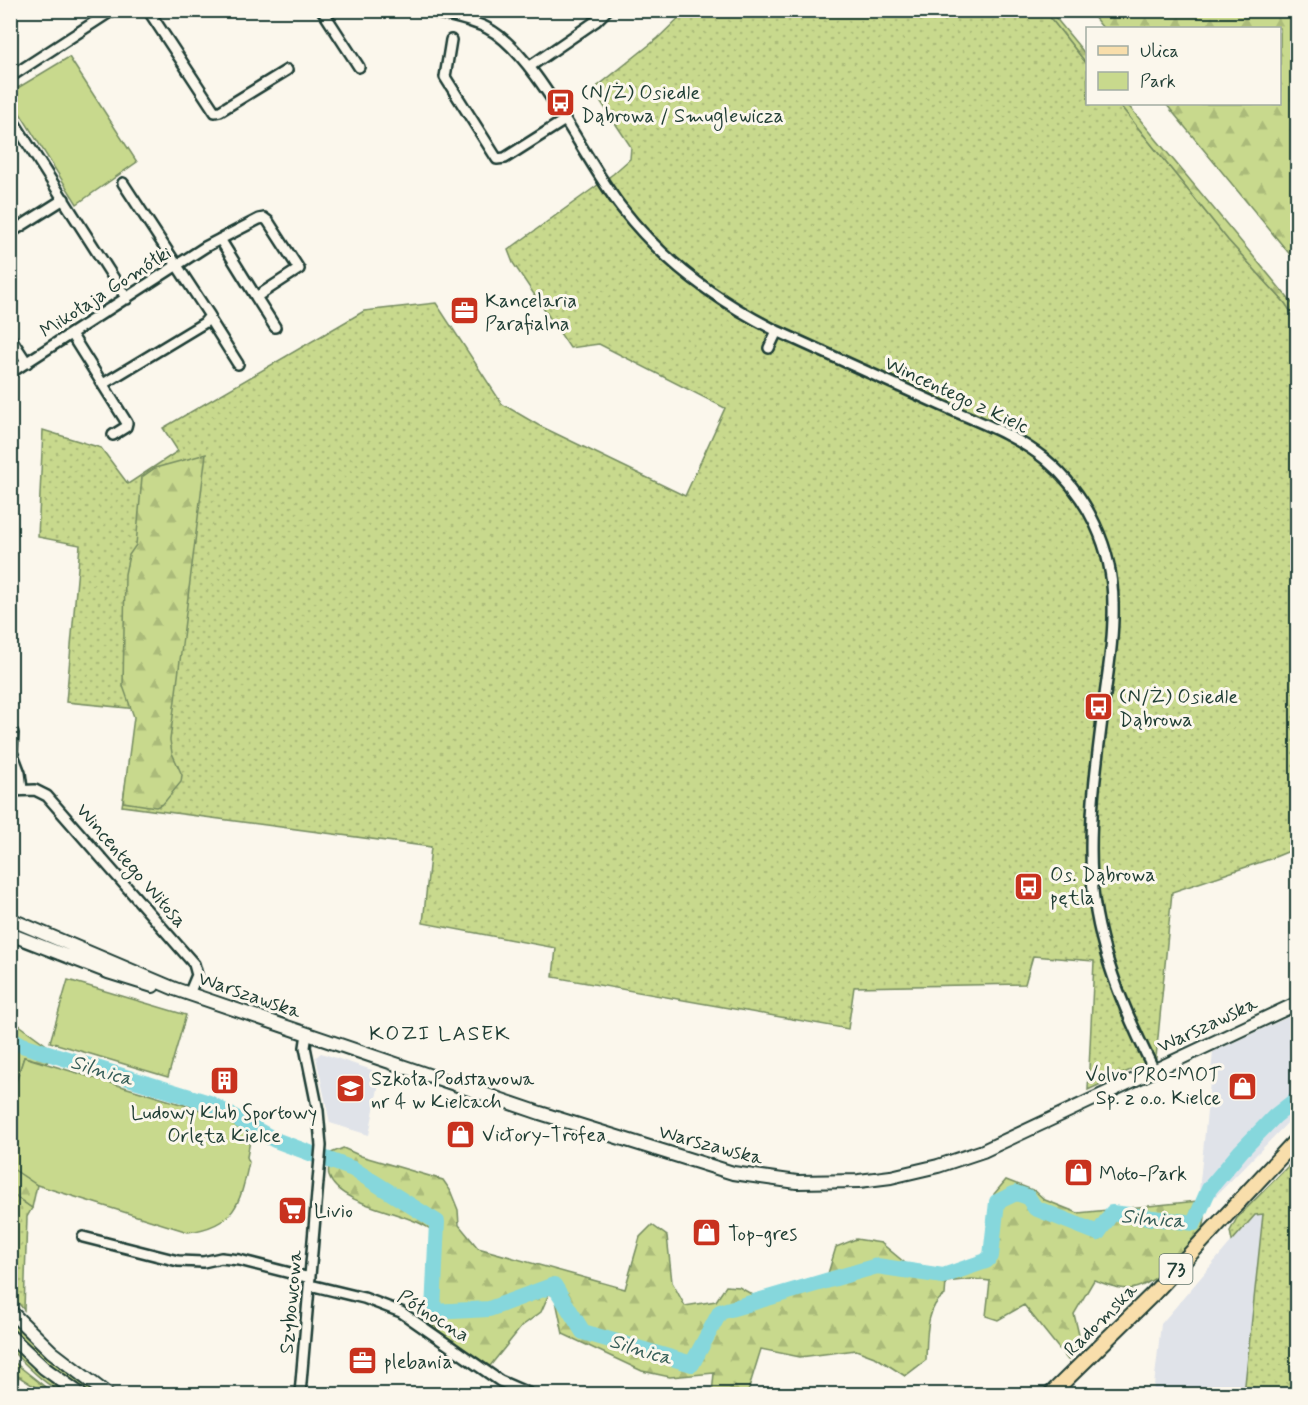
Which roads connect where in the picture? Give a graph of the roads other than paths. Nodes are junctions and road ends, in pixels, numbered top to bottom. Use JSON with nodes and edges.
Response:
{"nodes":[{"id":1,"x":113,"y":10,"type":"edge"},
{"id":2,"x":148,"y":10,"type":"edge"},
{"id":3,"x":322,"y":10,"type":"edge"},
{"id":4,"x":426,"y":10,"type":"edge"},
{"id":5,"x":607,"y":10,"type":"edge"},
{"id":6,"x":451,"y":40,"type":"dead end"},
{"id":7,"x":359,"y":67,"type":"dead end"},
{"id":8,"x":529,"y":67,"type":"junction"},
{"id":9,"x":287,"y":69,"type":"dead end"},
{"id":10,"x":10,"y":77,"type":"edge"},
{"id":11,"x":10,"y":116,"type":"edge"},
{"id":12,"x":565,"y":120,"type":"junction"},
{"id":13,"x":123,"y":183,"type":"dead end"},
{"id":14,"x":64,"y":199,"type":"junction"},
{"id":15,"x":10,"y":233,"type":"edge"},
{"id":16,"x":220,"y":239,"type":"junction"},
{"id":17,"x":178,"y":265,"type":"junction"},
{"id":18,"x":256,"y":297,"type":"junction"},
{"id":19,"x":127,"y":299,"type":"junction"},
{"id":20,"x":209,"y":318,"type":"junction"},
{"id":21,"x":275,"y":327,"type":"dead end"},
{"id":22,"x":777,"y":331,"type":"junction"},
{"id":23,"x":71,"y":334,"type":"junction"},
{"id":24,"x":10,"y":337,"type":"edge"},
{"id":25,"x":769,"y":348,"type":"dead end"},
{"id":26,"x":27,"y":363,"type":"junction"},
{"id":27,"x":238,"y":364,"type":"dead end"},
{"id":28,"x":10,"y":373,"type":"edge"},
{"id":29,"x":103,"y":384,"type":"junction"},
{"id":30,"x":113,"y":435,"type":"dead end"},
{"id":31,"x":13,"y":733,"type":"dead end"},
{"id":32,"x":22,"y":789,"type":"junction"},
{"id":33,"x":10,"y":791,"type":"edge"},
{"id":34,"x":10,"y":919,"type":"edge"},
{"id":35,"x":10,"y":934,"type":"edge"},
{"id":36,"x":174,"y":989,"type":"junction"},
{"id":37,"x":189,"y":994,"type":"junction"},
{"id":38,"x":1298,"y":1003,"type":"edge"},
{"id":39,"x":308,"y":1034,"type":"junction"},
{"id":40,"x":1154,"y":1070,"type":"junction"},
{"id":41,"x":1298,"y":1138,"type":"edge"},
{"id":42,"x":82,"y":1237,"type":"dead end"},
{"id":43,"x":310,"y":1282,"type":"junction"},
{"id":44,"x":10,"y":1311,"type":"edge"},
{"id":45,"x":10,"y":1336,"type":"edge"},
{"id":46,"x":80,"y":1395,"type":"edge"},
{"id":47,"x":107,"y":1395,"type":"edge"},
{"id":48,"x":300,"y":1395,"type":"edge"},
{"id":49,"x":531,"y":1395,"type":"edge"},
{"id":50,"x":1051,"y":1395,"type":"edge"}],
"edges":[{"from":1,"to":10,"type":"street"},
{"from":2,"to":9,"type":"street"},
{"from":3,"to":7,"type":"street"},
{"from":4,"to":8,"type":"street","name":"Wincentego z Kielc"},
{"from":5,"to":8,"type":"street"},
{"from":6,"to":12,"type":"street"},
{"from":8,"to":12,"type":"street","name":"Wincentego z Kielc"},
{"from":11,"to":14,"type":"street"},
{"from":12,"to":22,"type":"street","name":"Wincentego z Kielc"},
{"from":13,"to":17,"type":"street"},
{"from":14,"to":15,"type":"street"},
{"from":14,"to":19,"type":"street"},
{"from":16,"to":17,"type":"street","name":"Mikołaja Gomółki"},
{"from":16,"to":18,"type":"street"},
{"from":16,"to":18,"type":"street","name":"Mikołaja Gomółki"},
{"from":17,"to":19,"type":"street","name":"Mikołaja Gomółki"},
{"from":17,"to":20,"type":"street"},
{"from":18,"to":21,"type":"street"},
{"from":19,"to":23,"type":"street","name":"Mikołaja Gomółki"},
{"from":20,"to":27,"type":"street"},
{"from":20,"to":29,"type":"street"},
{"from":22,"to":25,"type":"street"},
{"from":22,"to":40,"type":"street","name":"Wincentego z Kielc"},
{"from":23,"to":26,"type":"street","name":"Mikołaja Gomółki"},
{"from":23,"to":29,"type":"street"},
{"from":24,"to":26,"type":"street"},
{"from":26,"to":28,"type":"street","name":"Mikołaja Gomółki"},
{"from":29,"to":30,"type":"street"},
{"from":31,"to":32,"type":"street"},
{"from":32,"to":33,"type":"street","name":"Wincentego Witosa"},
{"from":32,"to":37,"type":"street","name":"Wincentego Witosa"},
{"from":34,"to":36,"type":"street","name":"Warszawska"},
{"from":35,"to":36,"type":"street","name":"Warszawska"},
{"from":36,"to":37,"type":"street","name":"Warszawska"},
{"from":37,"to":39,"type":"street","name":"Warszawska"},
{"from":38,"to":40,"type":"street","name":"Warszawska"},
{"from":39,"to":40,"type":"street","name":"Warszawska"},
{"from":39,"to":43,"type":"street","name":"Szybowcowa"},
{"from":41,"to":50,"type":"main road","name":"Radomska","number":"73"},
{"from":42,"to":43,"type":"street","name":"Północna"},
{"from":43,"to":48,"type":"street","name":"Szybowcowa"},
{"from":43,"to":49,"type":"street","name":"Północna"},
{"from":44,"to":47,"type":"street"},
{"from":45,"to":46,"type":"street"}]}
